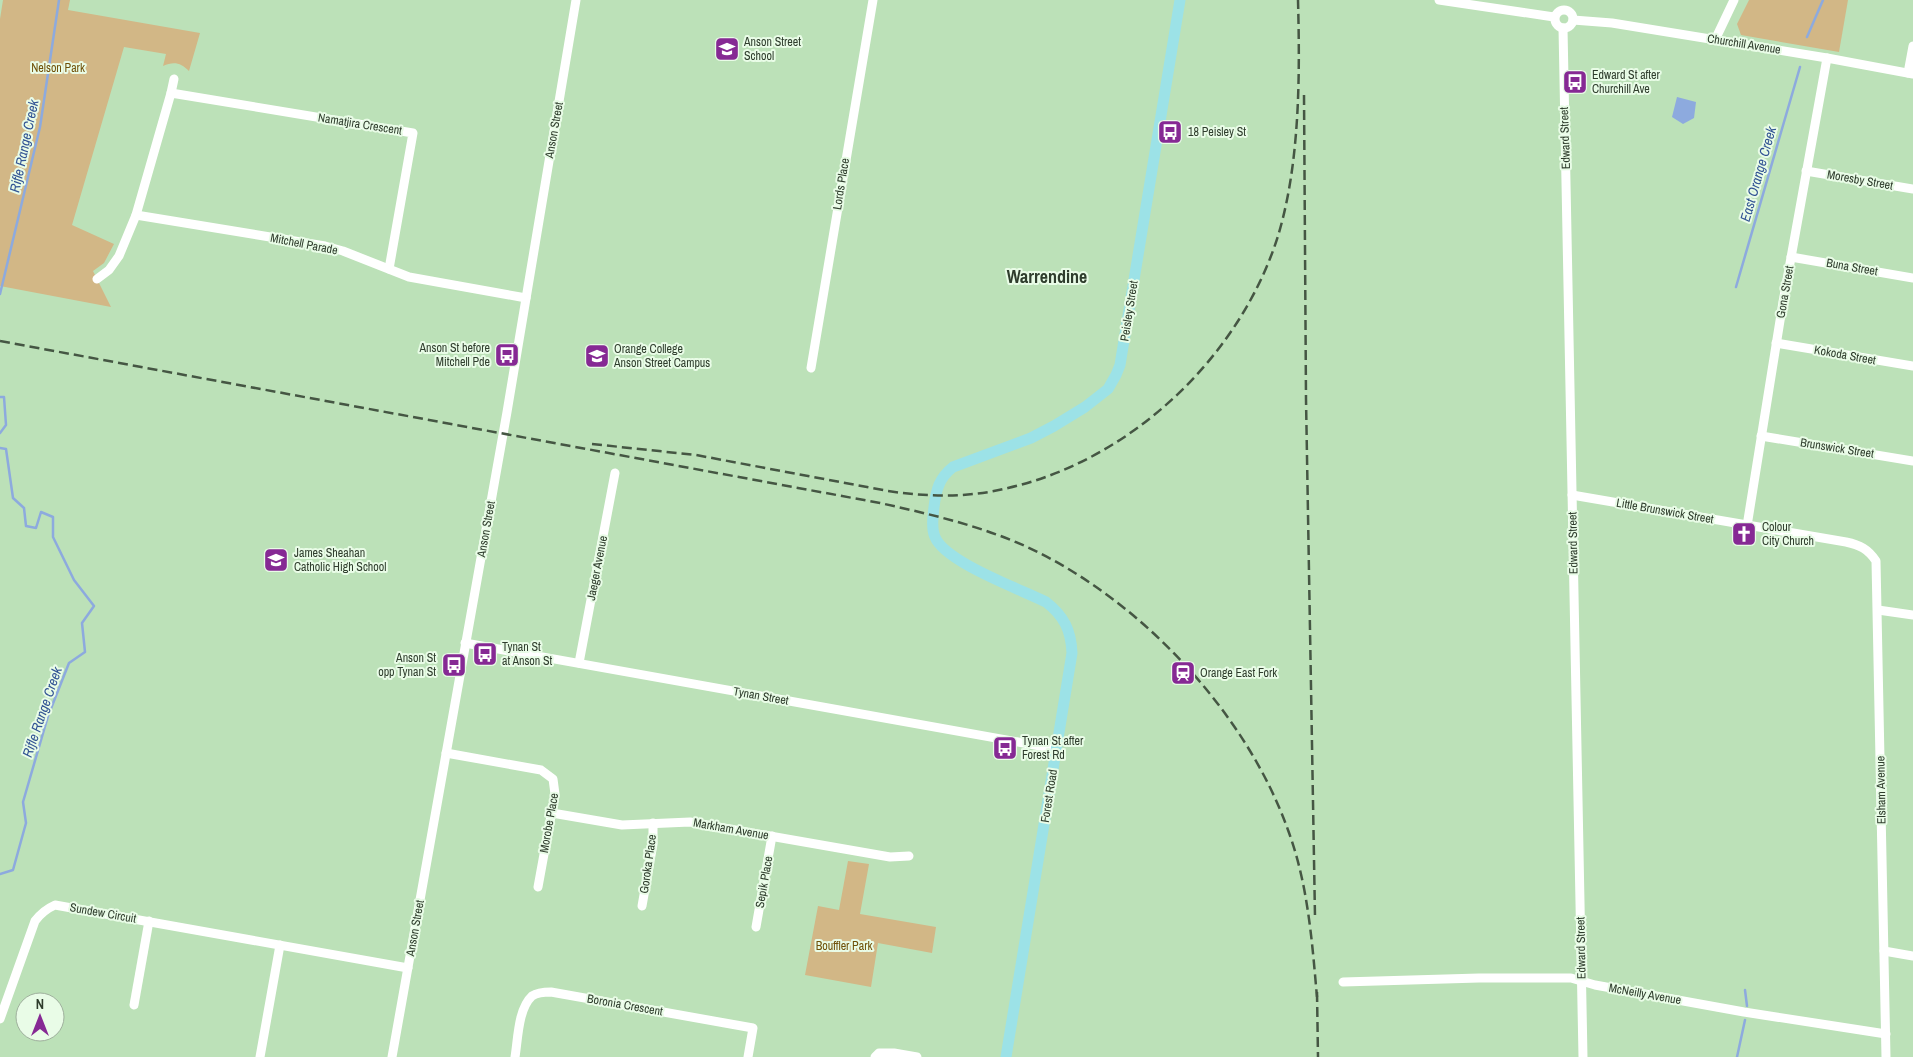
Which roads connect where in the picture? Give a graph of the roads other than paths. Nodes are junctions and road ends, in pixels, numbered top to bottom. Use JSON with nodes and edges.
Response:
{"nodes":[{"id":1,"x":576,"y":0,"type":"edge"},
{"id":2,"x":873,"y":0,"type":"edge"},
{"id":3,"x":1180,"y":0,"type":"edge"},
{"id":4,"x":1438,"y":0,"type":"edge"},
{"id":5,"x":1734,"y":0,"type":"edge"},
{"id":6,"x":1565,"y":5,"type":"edge"},
{"id":7,"x":1554,"y":17,"type":"junction"},
{"id":8,"x":1573,"y":20,"type":"junction"},
{"id":9,"x":1563,"y":28,"type":"junction"},
{"id":10,"x":1715,"y":40,"type":"junction"},
{"id":11,"x":1913,"y":46,"type":"edge"},
{"id":12,"x":1827,"y":58,"type":"junction"},
{"id":13,"x":1911,"y":74,"type":"edge"},
{"id":14,"x":174,"y":79,"type":"dead end"},
{"id":15,"x":171,"y":93,"type":"junction"},
{"id":16,"x":1806,"y":171,"type":"junction"},
{"id":17,"x":1913,"y":189,"type":"edge"},
{"id":18,"x":136,"y":215,"type":"junction"},
{"id":19,"x":1791,"y":257,"type":"junction"},
{"id":20,"x":389,"y":270,"type":"junction"},
{"id":21,"x":1913,"y":278,"type":"edge"},
{"id":22,"x":97,"y":279,"type":"dead end"},
{"id":23,"x":526,"y":298,"type":"junction"},
{"id":24,"x":1776,"y":343,"type":"junction"},
{"id":25,"x":1913,"y":366,"type":"edge"},
{"id":26,"x":811,"y":368,"type":"dead end"},
{"id":27,"x":1761,"y":436,"type":"junction"},
{"id":28,"x":1913,"y":461,"type":"edge"},
{"id":29,"x":615,"y":473,"type":"dead end"},
{"id":30,"x":1572,"y":495,"type":"junction"},
{"id":31,"x":933,"y":519,"type":"joint"},
{"id":32,"x":1747,"y":526,"type":"junction"},
{"id":33,"x":1846,"y":542,"type":"joint"},
{"id":34,"x":1878,"y":610,"type":"junction"},
{"id":35,"x":1913,"y":615,"type":"edge"},
{"id":36,"x":465,"y":643,"type":"junction"},
{"id":37,"x":578,"y":663,"type":"junction"},
{"id":38,"x":1057,"y":749,"type":"junction"},
{"id":39,"x":446,"y":753,"type":"junction"},
{"id":40,"x":552,"y":813,"type":"junction"},
{"id":41,"x":653,"y":823,"type":"junction"},
{"id":42,"x":772,"y":836,"type":"junction"},
{"id":43,"x":909,"y":856,"type":"dead end"},
{"id":44,"x":538,"y":887,"type":"dead end"},
{"id":45,"x":642,"y":906,"type":"dead end"},
{"id":46,"x":149,"y":922,"type":"junction"},
{"id":47,"x":756,"y":927,"type":"dead end"},
{"id":48,"x":280,"y":945,"type":"junction"},
{"id":49,"x":1884,"y":951,"type":"junction"},
{"id":50,"x":1913,"y":956,"type":"edge"},
{"id":51,"x":408,"y":968,"type":"junction"},
{"id":52,"x":1582,"y":981,"type":"junction"},
{"id":53,"x":1343,"y":982,"type":"dead end"},
{"id":54,"x":134,"y":1005,"type":"dead end"},
{"id":55,"x":0,"y":1019,"type":"edge"},
{"id":56,"x":1886,"y":1034,"type":"junction"},
{"id":57,"x":260,"y":1057,"type":"edge"},
{"id":58,"x":392,"y":1057,"type":"edge"},
{"id":59,"x":515,"y":1057,"type":"edge"},
{"id":60,"x":748,"y":1057,"type":"edge"},
{"id":61,"x":875,"y":1057,"type":"edge"},
{"id":62,"x":917,"y":1057,"type":"edge"},
{"id":63,"x":1006,"y":1057,"type":"edge"},
{"id":64,"x":1583,"y":1057,"type":"edge"},
{"id":65,"x":1886,"y":1057,"type":"edge"}],
"edges":[{"from":1,"to":23,"type":"street","name":"Anson Street"},
{"from":2,"to":26,"type":"street","name":"Lords Place"},
{"from":3,"to":31,"type":"main road","name":"Peisley Street"},
{"from":4,"to":7,"type":"street"},
{"from":5,"to":10,"type":"street"},
{"from":6,"to":7,"type":"street"},
{"from":6,"to":8,"type":"street"},
{"from":7,"to":9,"type":"street"},
{"from":8,"to":9,"type":"street"},
{"from":8,"to":10,"type":"street","name":"Churchill Avenue"},
{"from":9,"to":30,"type":"street","name":"Edward Street"},
{"from":10,"to":12,"type":"street","name":"Churchill Avenue"},
{"from":11,"to":13,"type":"street"},
{"from":12,"to":13,"type":"street","name":"Churchill Avenue"},
{"from":12,"to":16,"type":"street","name":"Gona Street"},
{"from":14,"to":15,"type":"street"},
{"from":15,"to":18,"type":"street"},
{"from":15,"to":20,"type":"street","name":"Namatjira Crescent"},
{"from":16,"to":17,"type":"street","name":"Moresby Street"},
{"from":16,"to":19,"type":"street","name":"Gona Street"},
{"from":18,"to":20,"type":"street","name":"Mitchell Parade"},
{"from":18,"to":22,"type":"street"},
{"from":19,"to":21,"type":"street","name":"Buna Street"},
{"from":19,"to":24,"type":"street","name":"Gona Street"},
{"from":20,"to":23,"type":"street","name":"Mitchell Parade"},
{"from":23,"to":36,"type":"street","name":"Anson Street"},
{"from":24,"to":25,"type":"street","name":"Kokoda Street"},
{"from":24,"to":27,"type":"street","name":"Gona Street"},
{"from":27,"to":28,"type":"street","name":"Brunswick Street"},
{"from":27,"to":32,"type":"street","name":"Gona Street"},
{"from":29,"to":37,"type":"street","name":"Jaeger Avenue"},
{"from":30,"to":32,"type":"street","name":"Little Brunswick Street"},
{"from":30,"to":52,"type":"street","name":"Edward Street"},
{"from":31,"to":38,"type":"main road","name":"Forest Road"},
{"from":32,"to":33,"type":"street","name":"Little Brunswick Street"},
{"from":33,"to":34,"type":"street","name":"Elsham Avenue"},
{"from":34,"to":35,"type":"street"},
{"from":34,"to":49,"type":"street","name":"Elsham Avenue"},
{"from":36,"to":37,"type":"street","name":"Tynan Street"},
{"from":36,"to":39,"type":"street","name":"Anson Street"},
{"from":37,"to":38,"type":"street","name":"Tynan Street"},
{"from":38,"to":63,"type":"main road","name":"Forest Road"},
{"from":39,"to":40,"type":"street","name":"Morobe Place"},
{"from":39,"to":51,"type":"street","name":"Anson Street"},
{"from":40,"to":41,"type":"street","name":"Markham Avenue"},
{"from":40,"to":44,"type":"street","name":"Morobe Place"},
{"from":41,"to":42,"type":"street","name":"Markham Avenue"},
{"from":41,"to":45,"type":"street","name":"Goroka Place"},
{"from":42,"to":43,"type":"street","name":"Markham Avenue"},
{"from":42,"to":47,"type":"street","name":"Sepik Place"},
{"from":46,"to":48,"type":"street","name":"Sundew Circuit"},
{"from":46,"to":54,"type":"street"},
{"from":46,"to":55,"type":"street","name":"Sundew Circuit"},
{"from":48,"to":51,"type":"street","name":"Sundew Circuit"},
{"from":48,"to":57,"type":"street"},
{"from":49,"to":50,"type":"street"},
{"from":49,"to":56,"type":"street","name":"Elsham Avenue"},
{"from":51,"to":58,"type":"street","name":"Anson Street"},
{"from":52,"to":53,"type":"street","name":"McNeilly Avenue"},
{"from":52,"to":56,"type":"street","name":"McNeilly Avenue"},
{"from":52,"to":64,"type":"street","name":"Edward Street"},
{"from":56,"to":65,"type":"street","name":"Elsham Avenue"},
{"from":59,"to":60,"type":"street","name":"Boronia Crescent"},
{"from":61,"to":62,"type":"street"}]}
